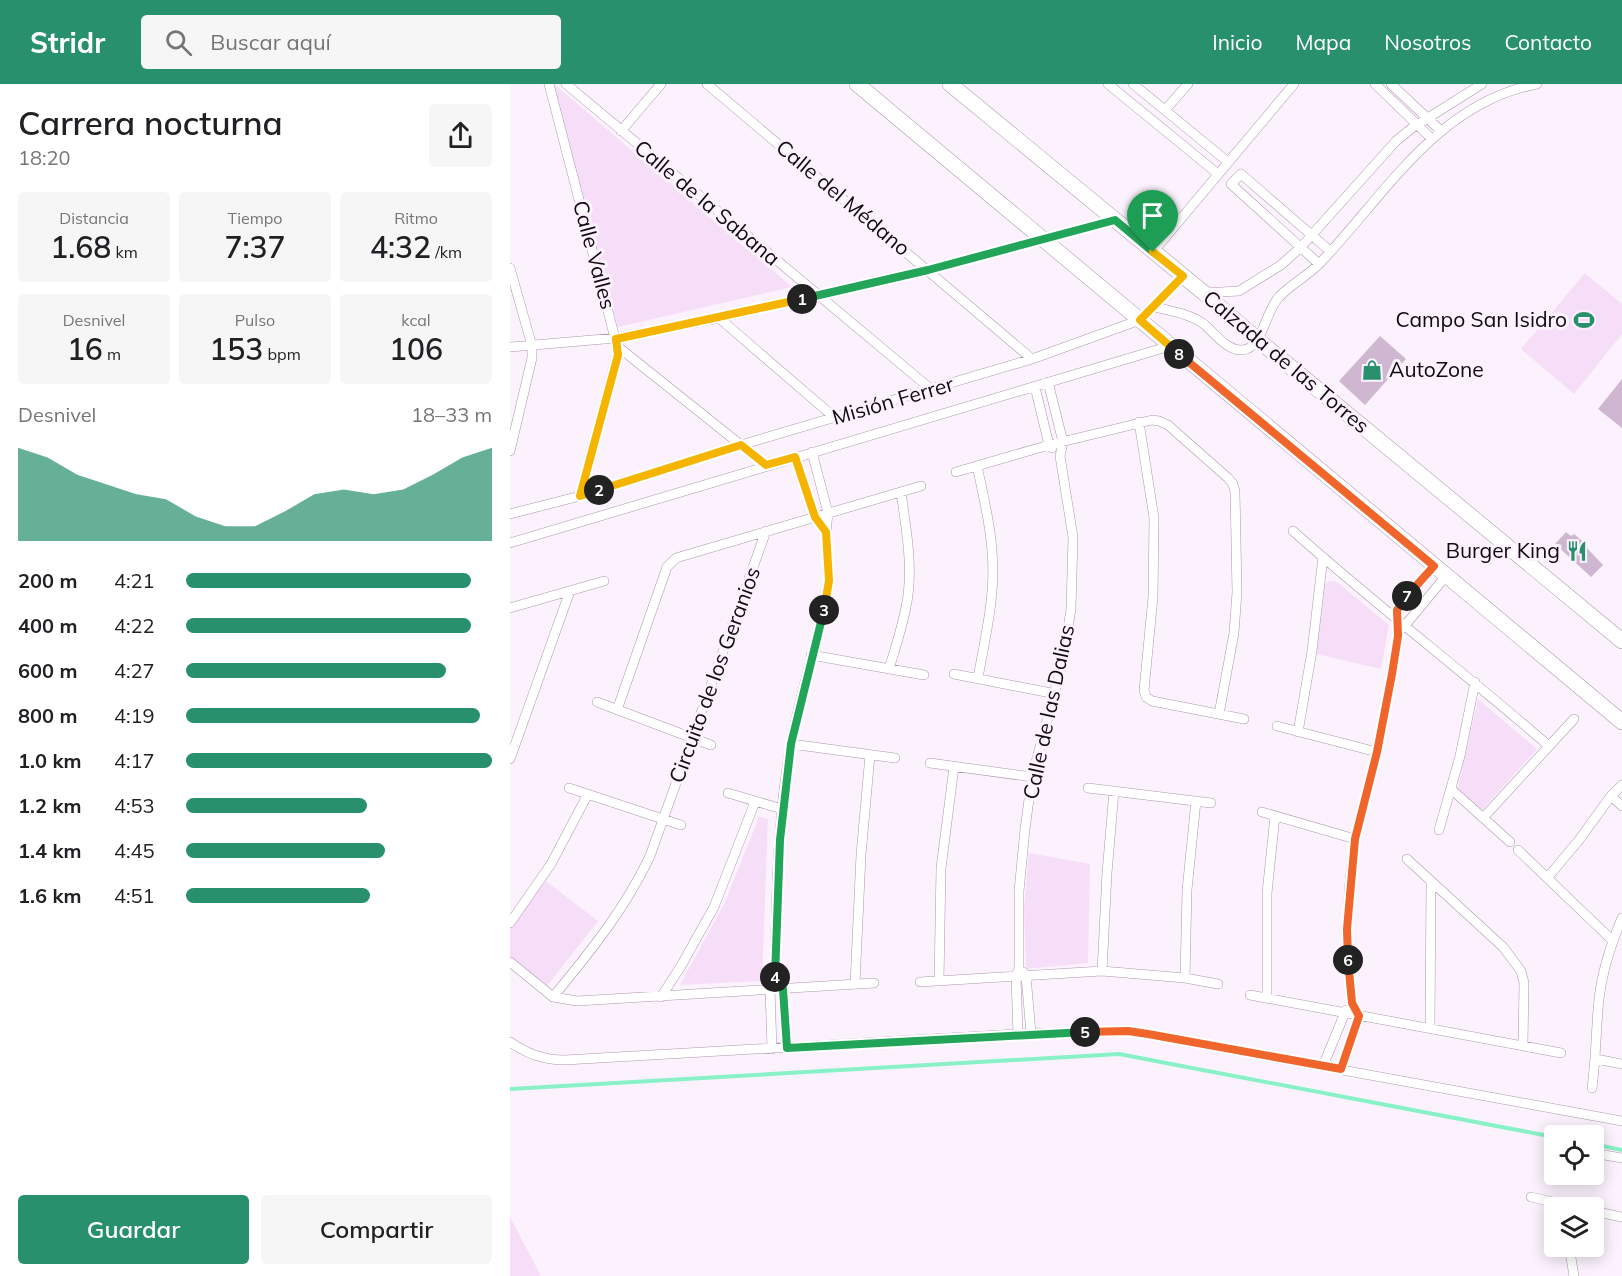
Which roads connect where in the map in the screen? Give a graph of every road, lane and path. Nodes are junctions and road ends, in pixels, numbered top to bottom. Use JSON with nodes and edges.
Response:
{"nodes":[{"id":1,"x":549,"y":84,"type":"edge"},
{"id":2,"x":566,"y":84,"type":"edge"},
{"id":3,"x":661,"y":84,"type":"edge"},
{"id":4,"x":707,"y":84,"type":"edge"},
{"id":5,"x":857,"y":84,"type":"edge"},
{"id":6,"x":950,"y":84,"type":"edge"},
{"id":7,"x":1108,"y":84,"type":"edge"},
{"id":8,"x":1133,"y":84,"type":"edge"},
{"id":9,"x":1188,"y":84,"type":"edge"},
{"id":10,"x":1294,"y":84,"type":"edge"},
{"id":11,"x":1375,"y":84,"type":"edge"},
{"id":12,"x":1391,"y":84,"type":"edge"},
{"id":13,"x":1537,"y":84,"type":"edge"},
{"id":14,"x":1479,"y":85,"type":"edge"},
{"id":15,"x":1165,"y":110,"type":"junction"},
{"id":16,"x":1428,"y":118,"type":"junction"},
{"id":17,"x":1417,"y":125,"type":"junction"},
{"id":18,"x":621,"y":131,"type":"junction"},
{"id":19,"x":1441,"y":131,"type":"junction"},
{"id":20,"x":1432,"y":139,"type":"junction"},
{"id":21,"x":1228,"y":162,"type":"junction"},
{"id":22,"x":1218,"y":174,"type":"junction"},
{"id":23,"x":1115,"y":220,"type":"junction"},
{"id":24,"x":1312,"y":235,"type":"junction"},
{"id":25,"x":1044,"y":238,"type":"junction"},
{"id":26,"x":1301,"y":247,"type":"junction"},
{"id":27,"x":1330,"y":251,"type":"junction"},
{"id":28,"x":1153,"y":252,"type":"junction"},
{"id":29,"x":1319,"y":264,"type":"junction"},
{"id":30,"x":510,"y":267,"type":"edge"},
{"id":31,"x":928,"y":270,"type":"junction"},
{"id":32,"x":1183,"y":276,"type":"junction"},
{"id":33,"x":1204,"y":293,"type":"junction"},
{"id":34,"x":818,"y":295,"type":"junction"},
{"id":35,"x":1154,"y":307,"type":"junction"},
{"id":36,"x":718,"y":318,"type":"junction"},
{"id":37,"x":1140,"y":320,"type":"junction"},
{"id":38,"x":1258,"y":340,"type":"junction"},
{"id":39,"x":616,"y":342,"type":"junction"},
{"id":40,"x":532,"y":346,"type":"junction"},
{"id":41,"x":1170,"y":346,"type":"junction"},
{"id":42,"x":510,"y":347,"type":"edge"},
{"id":43,"x":1032,"y":360,"type":"junction"},
{"id":44,"x":1048,"y":381,"type":"junction"},
{"id":45,"x":1035,"y":387,"type":"junction"},
{"id":46,"x":932,"y":390,"type":"junction"},
{"id":47,"x":835,"y":418,"type":"junction"},
{"id":48,"x":1139,"y":422,"type":"junction"},
{"id":49,"x":1063,"y":442,"type":"junction"},
{"id":50,"x":741,"y":445,"type":"junction"},
{"id":51,"x":1049,"y":445,"type":"junction"},
{"id":52,"x":510,"y":451,"type":"edge"},
{"id":53,"x":812,"y":452,"type":"junction"},
{"id":54,"x":1060,"y":456,"type":"junction"},
{"id":55,"x":795,"y":457,"type":"junction"},
{"id":56,"x":766,"y":465,"type":"junction"},
{"id":57,"x":977,"y":466,"type":"junction"},
{"id":58,"x":956,"y":472,"type":"dead end"},
{"id":59,"x":921,"y":486,"type":"dead end"},
{"id":60,"x":901,"y":492,"type":"junction"},
{"id":61,"x":580,"y":496,"type":"junction"},
{"id":62,"x":828,"y":513,"type":"junction"},
{"id":63,"x":510,"y":514,"type":"edge"},
{"id":64,"x":815,"y":517,"type":"junction"},
{"id":65,"x":766,"y":531,"type":"junction"},
{"id":66,"x":1293,"y":531,"type":"dead end"},
{"id":67,"x":826,"y":532,"type":"junction"},
{"id":68,"x":510,"y":543,"type":"edge"},
{"id":69,"x":1323,"y":557,"type":"junction"},
{"id":70,"x":1440,"y":571,"type":"junction"},
{"id":71,"x":604,"y":581,"type":"dead end"},
{"id":72,"x":570,"y":591,"type":"junction"},
{"id":73,"x":510,"y":608,"type":"edge"},
{"id":74,"x":1401,"y":622,"type":"junction"},
{"id":75,"x":1622,"y":641,"type":"edge"},
{"id":76,"x":811,"y":656,"type":"junction"},
{"id":77,"x":889,"y":669,"type":"junction"},
{"id":78,"x":954,"y":674,"type":"dead end"},
{"id":79,"x":924,"y":675,"type":"dead end"},
{"id":80,"x":978,"y":678,"type":"junction"},
{"id":81,"x":1475,"y":682,"type":"junction"},
{"id":82,"x":1056,"y":694,"type":"junction"},
{"id":83,"x":597,"y":702,"type":"dead end"},
{"id":84,"x":617,"y":710,"type":"junction"},
{"id":85,"x":1219,"y":714,"type":"junction"},
{"id":86,"x":1244,"y":719,"type":"dead end"},
{"id":87,"x":1574,"y":719,"type":"dead end"},
{"id":88,"x":1622,"y":722,"type":"edge"},
{"id":89,"x":1277,"y":726,"type":"dead end"},
{"id":90,"x":1299,"y":732,"type":"junction"},
{"id":91,"x":692,"y":739,"type":"junction"},
{"id":92,"x":791,"y":744,"type":"junction"},
{"id":93,"x":711,"y":745,"type":"dead end"},
{"id":94,"x":1549,"y":746,"type":"junction"},
{"id":95,"x":1377,"y":752,"type":"junction"},
{"id":96,"x":870,"y":755,"type":"junction"},
{"id":97,"x":895,"y":758,"type":"dead end"},
{"id":98,"x":510,"y":759,"type":"edge"},
{"id":99,"x":930,"y":763,"type":"dead end"},
{"id":100,"x":954,"y":767,"type":"junction"},
{"id":101,"x":1032,"y":777,"type":"junction"},
{"id":102,"x":1622,"y":785,"type":"edge"},
{"id":103,"x":569,"y":788,"type":"dead end"},
{"id":104,"x":1089,"y":788,"type":"dead end"},
{"id":105,"x":1451,"y":789,"type":"junction"},
{"id":106,"x":1114,"y":791,"type":"junction"},
{"id":107,"x":728,"y":793,"type":"dead end"},
{"id":108,"x":588,"y":794,"type":"junction"},
{"id":109,"x":1611,"y":796,"type":"junction"},
{"id":110,"x":1196,"y":801,"type":"junction"},
{"id":111,"x":756,"y":802,"type":"junction"},
{"id":112,"x":1211,"y":803,"type":"dead end"},
{"id":113,"x":1622,"y":806,"type":"edge"},
{"id":114,"x":782,"y":809,"type":"junction"},
{"id":115,"x":1262,"y":812,"type":"dead end"},
{"id":116,"x":1275,"y":816,"type":"junction"},
{"id":117,"x":1483,"y":818,"type":"junction"},
{"id":118,"x":663,"y":819,"type":"junction"},
{"id":119,"x":681,"y":825,"type":"dead end"},
{"id":120,"x":1439,"y":830,"type":"dead end"},
{"id":121,"x":1355,"y":839,"type":"junction"},
{"id":122,"x":1509,"y":842,"type":"dead end"},
{"id":123,"x":1518,"y":850,"type":"dead end"},
{"id":124,"x":1407,"y":859,"type":"dead end"},
{"id":125,"x":1548,"y":877,"type":"junction"},
{"id":126,"x":1431,"y":882,"type":"junction"},
{"id":127,"x":1622,"y":918,"type":"edge"},
{"id":128,"x":510,"y":923,"type":"edge"},
{"id":129,"x":1612,"y":940,"type":"junction"},
{"id":130,"x":510,"y":962,"type":"edge"},
{"id":131,"x":1102,"y":971,"type":"junction"},
{"id":132,"x":1020,"y":974,"type":"junction"},
{"id":133,"x":1185,"y":978,"type":"junction"},
{"id":134,"x":775,"y":980,"type":"junction"},
{"id":135,"x":939,"y":981,"type":"junction"},
{"id":136,"x":920,"y":982,"type":"dead end"},
{"id":137,"x":874,"y":983,"type":"dead end"},
{"id":138,"x":855,"y":984,"type":"junction"},
{"id":139,"x":1218,"y":984,"type":"dead end"},
{"id":140,"x":783,"y":989,"type":"junction"},
{"id":141,"x":770,"y":990,"type":"junction"},
{"id":142,"x":1250,"y":995,"type":"dead end"},
{"id":143,"x":553,"y":997,"type":"junction"},
{"id":144,"x":661,"y":997,"type":"junction"},
{"id":145,"x":1267,"y":998,"type":"junction"},
{"id":146,"x":1352,"y":1003,"type":"junction"},
{"id":147,"x":1344,"y":1012,"type":"junction"},
{"id":148,"x":1359,"y":1016,"type":"junction"},
{"id":149,"x":1430,"y":1027,"type":"junction"},
{"id":150,"x":1018,"y":1034,"type":"junction"},
{"id":151,"x":1031,"y":1034,"type":"junction"},
{"id":152,"x":510,"y":1042,"type":"edge"},
{"id":153,"x":1523,"y":1045,"type":"junction"},
{"id":154,"x":787,"y":1048,"type":"junction"},
{"id":155,"x":772,"y":1049,"type":"junction"},
{"id":156,"x":1561,"y":1053,"type":"dead end"},
{"id":157,"x":1596,"y":1059,"type":"junction"},
{"id":158,"x":1622,"y":1064,"type":"edge"},
{"id":159,"x":1323,"y":1066,"type":"junction"},
{"id":160,"x":1341,"y":1069,"type":"junction"},
{"id":161,"x":1592,"y":1088,"type":"dead end"},
{"id":162,"x":1622,"y":1122,"type":"edge"},
{"id":163,"x":1604,"y":1155,"type":"edge"},
{"id":164,"x":1622,"y":1158,"type":"edge"},
{"id":165,"x":1531,"y":1197,"type":"dead end"},
{"id":166,"x":1544,"y":1201,"type":"edge"},
{"id":167,"x":1604,"y":1213,"type":"edge"},
{"id":168,"x":1622,"y":1216,"type":"edge"},
{"id":169,"x":1571,"y":1257,"type":"edge"},
{"id":170,"x":1574,"y":1276,"type":"edge"}],
"edges":[{"from":1,"to":39,"type":"street","name":"Calle Valles"},
{"from":2,"to":18,"type":"street","name":"Calle de la Sabana"},
{"from":3,"to":18,"type":"street"},
{"from":4,"to":31,"type":"street","name":"Calle del Médano"},
{"from":5,"to":25,"type":"main road"},
{"from":6,"to":23,"type":"main road","name":"Calzada de las Torres"},
{"from":7,"to":22,"type":"street"},
{"from":8,"to":15,"type":"street"},
{"from":9,"to":15,"type":"street"},
{"from":10,"to":21,"type":"street"},
{"from":11,"to":17,"type":"street"},
{"from":12,"to":16,"type":"street"},
{"from":13,"to":19,"type":"street"},
{"from":14,"to":16,"type":"street"},
{"from":15,"to":21,"type":"street"},
{"from":16,"to":17,"type":"street"},
{"from":16,"to":19,"type":"street"},
{"from":17,"to":20,"type":"street"},
{"from":17,"to":24,"type":"street"},
{"from":18,"to":34,"type":"street","name":"Calle de la Sabana"},
{"from":19,"to":20,"type":"street"},
{"from":20,"to":27,"type":"street"},
{"from":21,"to":22,"type":"street"},
{"from":22,"to":28,"type":"street"},
{"from":23,"to":25,"type":"street"},
{"from":23,"to":28,"type":"main road","name":"Calzada de las Torres"},
{"from":24,"to":26,"type":"street"},
{"from":24,"to":26,"type":"street"},
{"from":24,"to":27,"type":"street"},
{"from":25,"to":31,"type":"street"},
{"from":25,"to":37,"type":"main road"},
{"from":26,"to":29,"type":"street"},
{"from":26,"to":33,"type":"street"},
{"from":27,"to":29,"type":"street"},
{"from":28,"to":32,"type":"main road","name":"Calzada de las Torres"},
{"from":29,"to":38,"type":"street"},
{"from":30,"to":40,"type":"street"},
{"from":31,"to":34,"type":"street"},
{"from":31,"to":43,"type":"street","name":"Calle del Médano"},
{"from":32,"to":33,"type":"main road","name":"Calzada de las Torres"},
{"from":32,"to":35,"type":"street","name":"Misión Ferrer"},
{"from":33,"to":38,"type":"main road","name":"Calzada de las Torres"},
{"from":34,"to":36,"type":"street"},
{"from":34,"to":46,"type":"street","name":"Calle de la Sabana"},
{"from":35,"to":37,"type":"street","name":"Misión Ferrer"},
{"from":35,"to":38,"type":"street"},
{"from":36,"to":39,"type":"street"},
{"from":36,"to":47,"type":"street"},
{"from":37,"to":41,"type":"main road"},
{"from":37,"to":43,"type":"street","name":"Misión Ferrer"},
{"from":38,"to":75,"type":"main road","name":"Calzada de las Torres"},
{"from":39,"to":40,"type":"street"},
{"from":39,"to":50,"type":"street"},
{"from":39,"to":61,"type":"street","name":"Calle Valles"},
{"from":40,"to":42,"type":"street"},
{"from":40,"to":52,"type":"street"},
{"from":41,"to":44,"type":"street"},
{"from":41,"to":70,"type":"main road"},
{"from":43,"to":46,"type":"street","name":"Misión Ferrer"},
{"from":44,"to":45,"type":"street"},
{"from":44,"to":49,"type":"street","name":"Calle de las Dalias"},
{"from":45,"to":51,"type":"street"},
{"from":45,"to":53,"type":"street"},
{"from":46,"to":47,"type":"street","name":"Misión Ferrer"},
{"from":47,"to":50,"type":"street","name":"Misión Ferrer"},
{"from":48,"to":49,"type":"street"},
{"from":48,"to":85,"type":"street"},
{"from":48,"to":85,"type":"street"},
{"from":49,"to":51,"type":"street"},
{"from":49,"to":54,"type":"street","name":"Calle de las Dalias"},
{"from":50,"to":56,"type":"street"},
{"from":50,"to":61,"type":"street","name":"Misión Ferrer"},
{"from":51,"to":54,"type":"street"},
{"from":51,"to":57,"type":"street"},
{"from":53,"to":55,"type":"street"},
{"from":53,"to":62,"type":"street"},
{"from":54,"to":82,"type":"street","name":"Calle de las Dalias"},
{"from":55,"to":56,"type":"street"},
{"from":55,"to":64,"type":"street"},
{"from":56,"to":68,"type":"street"},
{"from":57,"to":58,"type":"street"},
{"from":57,"to":80,"type":"street"},
{"from":59,"to":60,"type":"street","name":"Circuito de los Geranios"},
{"from":60,"to":62,"type":"street","name":"Circuito de los Geranios"},
{"from":60,"to":77,"type":"street"},
{"from":61,"to":63,"type":"street","name":"Misión Ferrer"},
{"from":62,"to":64,"type":"street","name":"Circuito de los Geranios"},
{"from":62,"to":67,"type":"street"},
{"from":64,"to":65,"type":"street","name":"Circuito de los Geranios"},
{"from":64,"to":67,"type":"street"},
{"from":65,"to":84,"type":"street","name":"Circuito de los Geranios"},
{"from":65,"to":91,"type":"street","name":"Circuito de los Geranios"},
{"from":66,"to":69,"type":"street"},
{"from":67,"to":76,"type":"street"},
{"from":69,"to":74,"type":"street"},
{"from":69,"to":90,"type":"street"},
{"from":70,"to":74,"type":"street"},
{"from":70,"to":74,"type":"street"},
{"from":70,"to":88,"type":"main road"},
{"from":71,"to":72,"type":"street"},
{"from":72,"to":73,"type":"street"},
{"from":72,"to":98,"type":"street"},
{"from":74,"to":81,"type":"street"},
{"from":74,"to":95,"type":"street"},
{"from":76,"to":77,"type":"street"},
{"from":76,"to":92,"type":"street"},
{"from":77,"to":79,"type":"street"},
{"from":78,"to":80,"type":"street"},
{"from":80,"to":82,"type":"street"},
{"from":81,"to":94,"type":"street"},
{"from":81,"to":105,"type":"street"},
{"from":82,"to":101,"type":"street","name":"Calle de las Dalias"},
{"from":83,"to":84,"type":"street"},
{"from":84,"to":91,"type":"street"},
{"from":85,"to":86,"type":"street"},
{"from":87,"to":94,"type":"street"},
{"from":89,"to":90,"type":"street"},
{"from":90,"to":95,"type":"street"},
{"from":91,"to":93,"type":"street"},
{"from":91,"to":118,"type":"street","name":"Circuito de los Geranios"},
{"from":92,"to":96,"type":"street"},
{"from":92,"to":114,"type":"street"},
{"from":94,"to":117,"type":"street"},
{"from":95,"to":121,"type":"street"},
{"from":96,"to":97,"type":"street"},
{"from":96,"to":138,"type":"street"},
{"from":99,"to":100,"type":"street"},
{"from":100,"to":101,"type":"street"},
{"from":100,"to":135,"type":"street"},
{"from":101,"to":132,"type":"street","name":"Calle de las Dalias"},
{"from":102,"to":109,"type":"street"},
{"from":103,"to":108,"type":"street"},
{"from":104,"to":106,"type":"street"},
{"from":105,"to":117,"type":"street"},
{"from":105,"to":120,"type":"street"},
{"from":106,"to":110,"type":"street"},
{"from":106,"to":131,"type":"street"},
{"from":107,"to":111,"type":"street"},
{"from":108,"to":118,"type":"street"},
{"from":108,"to":128,"type":"street"},
{"from":109,"to":113,"type":"street"},
{"from":109,"to":125,"type":"street"},
{"from":110,"to":112,"type":"street"},
{"from":110,"to":133,"type":"street"},
{"from":111,"to":114,"type":"street"},
{"from":111,"to":144,"type":"street"},
{"from":114,"to":134,"type":"street"},
{"from":115,"to":116,"type":"street"},
{"from":116,"to":121,"type":"street"},
{"from":116,"to":145,"type":"street"},
{"from":117,"to":122,"type":"street"},
{"from":118,"to":119,"type":"street"},
{"from":118,"to":143,"type":"street","name":"Circuito de los Geranios"},
{"from":121,"to":146,"type":"street"},
{"from":123,"to":125,"type":"street"},
{"from":124,"to":126,"type":"street"},
{"from":125,"to":129,"type":"street"},
{"from":126,"to":149,"type":"street"},
{"from":126,"to":153,"type":"street"},
{"from":127,"to":129,"type":"street"},
{"from":129,"to":157,"type":"street"},
{"from":130,"to":143,"type":"street"},
{"from":131,"to":132,"type":"street"},
{"from":131,"to":133,"type":"street"},
{"from":132,"to":135,"type":"street"},
{"from":132,"to":150,"type":"street","name":"Calle de las Dalias"},
{"from":132,"to":151,"type":"street","name":"Calle de las Dalias"},
{"from":133,"to":139,"type":"street"},
{"from":134,"to":140,"type":"street"},
{"from":134,"to":141,"type":"street"},
{"from":135,"to":136,"type":"street"},
{"from":137,"to":138,"type":"street"},
{"from":138,"to":140,"type":"street"},
{"from":140,"to":141,"type":"street"},
{"from":140,"to":154,"type":"street"},
{"from":141,"to":144,"type":"street"},
{"from":141,"to":155,"type":"street"},
{"from":142,"to":145,"type":"street"},
{"from":143,"to":144,"type":"street"},
{"from":145,"to":147,"type":"street"},
{"from":146,"to":147,"type":"street"},
{"from":146,"to":148,"type":"street"},
{"from":147,"to":148,"type":"street"},
{"from":147,"to":159,"type":"street"},
{"from":148,"to":149,"type":"street"},
{"from":148,"to":160,"type":"street"},
{"from":149,"to":153,"type":"street"},
{"from":150,"to":151,"type":"street"},
{"from":150,"to":154,"type":"street"},
{"from":151,"to":159,"type":"street"},
{"from":152,"to":155,"type":"street"},
{"from":153,"to":156,"type":"street"},
{"from":154,"to":155,"type":"street"},
{"from":157,"to":158,"type":"street"},
{"from":157,"to":161,"type":"street"},
{"from":159,"to":160,"type":"street"},
{"from":160,"to":162,"type":"street"},
{"from":163,"to":164,"type":"street"},
{"from":165,"to":166,"type":"street"},
{"from":167,"to":168,"type":"street"},
{"from":169,"to":170,"type":"street"}]}
